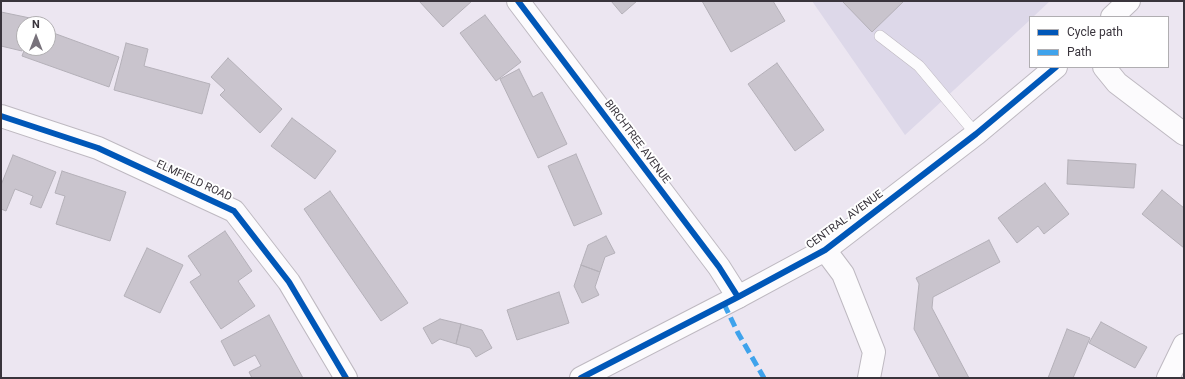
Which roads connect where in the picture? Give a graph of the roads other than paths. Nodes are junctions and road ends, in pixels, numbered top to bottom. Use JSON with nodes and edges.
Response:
{"nodes":[{"id":1,"x":518,"y":1,"type":"edge"},
{"id":2,"x":1129,"y":1,"type":"edge"},
{"id":3,"x":1113,"y":16,"type":"edge"},
{"id":4,"x":880,"y":36,"type":"dead end"},
{"id":5,"x":1055,"y":68,"type":"edge"},
{"id":6,"x":1105,"y":68,"type":"edge"},
{"id":7,"x":1,"y":116,"type":"edge"},
{"id":8,"x":976,"y":134,"type":"junction"},
{"id":9,"x":1184,"y":134,"type":"edge"},
{"id":10,"x":825,"y":250,"type":"junction"},
{"id":11,"x":738,"y":297,"type":"junction"},
{"id":12,"x":1184,"y":344,"type":"edge"},
{"id":13,"x":346,"y":378,"type":"edge"},
{"id":14,"x":581,"y":378,"type":"edge"},
{"id":15,"x":868,"y":378,"type":"edge"},
{"id":16,"x":1168,"y":378,"type":"edge"}],
"edges":[{"from":1,"to":11,"type":"street","name":"BIRCHTREE AVENUE"},
{"from":2,"to":3,"type":"street"},
{"from":4,"to":8,"type":"lane"},
{"from":5,"to":8,"type":"street","name":"CENTRAL AVENUE"},
{"from":6,"to":9,"type":"street"},
{"from":7,"to":13,"type":"street","name":"ELMFIELD ROAD"},
{"from":8,"to":10,"type":"street","name":"CENTRAL AVENUE"},
{"from":10,"to":11,"type":"street","name":"CENTRAL AVENUE"},
{"from":10,"to":15,"type":"street"},
{"from":11,"to":14,"type":"street","name":"CENTRAL AVENUE"},
{"from":12,"to":16,"type":"street"}]}
